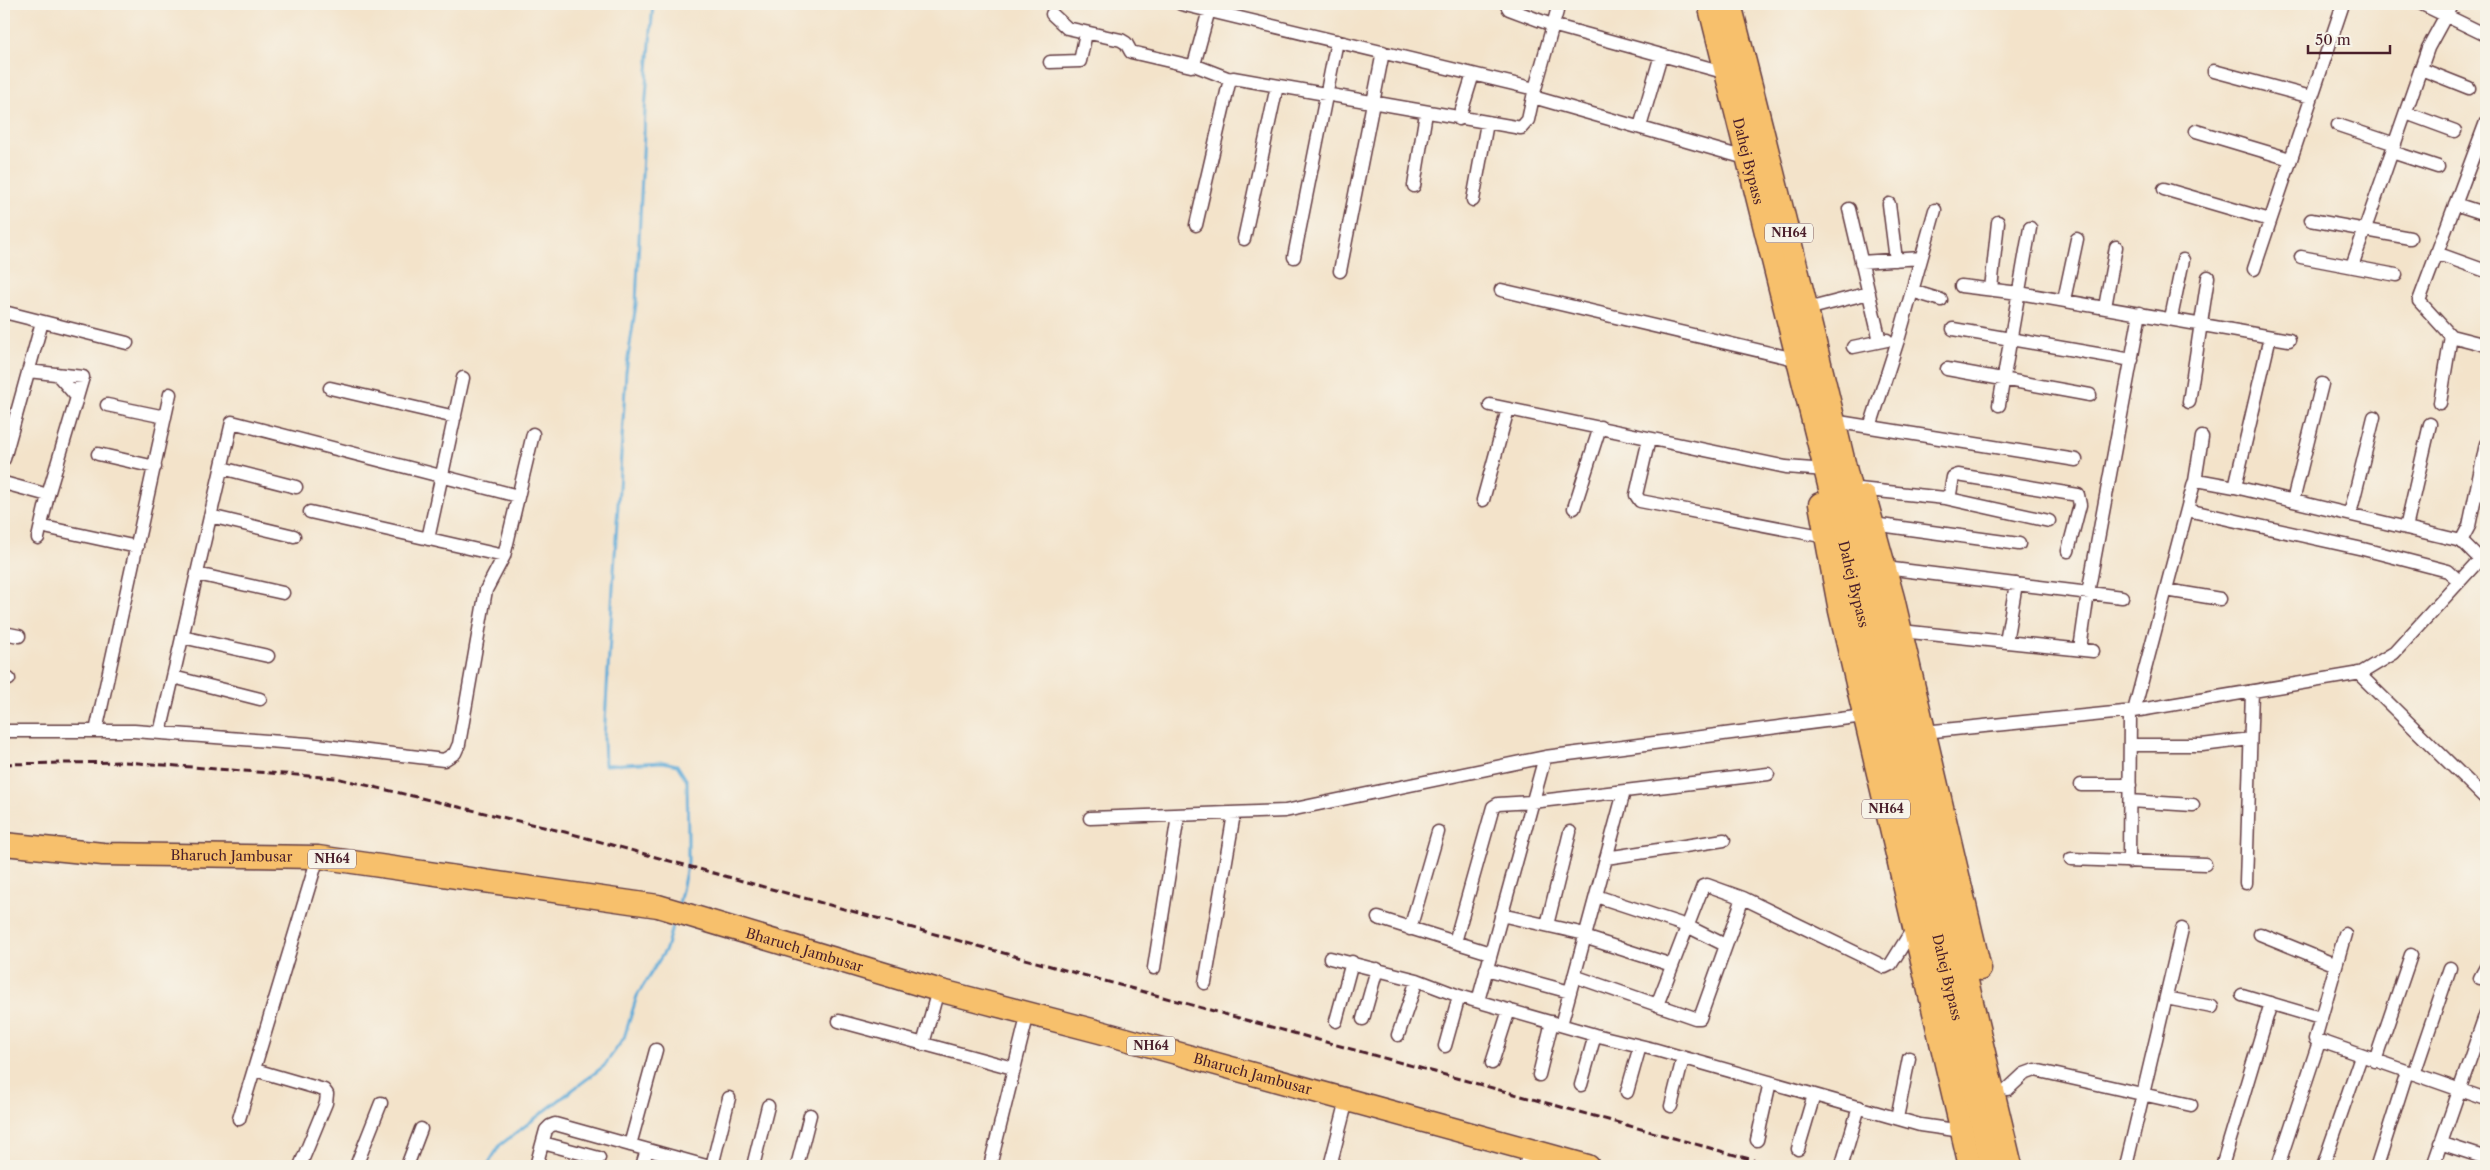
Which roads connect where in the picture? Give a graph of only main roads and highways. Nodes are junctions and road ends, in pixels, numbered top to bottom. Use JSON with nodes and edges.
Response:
{"nodes":[{"id":1,"x":1709,"y":4,"type":"edge"},
{"id":2,"x":1730,"y":4,"type":"edge"},
{"id":3,"x":1828,"y":449,"type":"junction"},
{"id":4,"x":1924,"y":842,"type":"junction"},
{"id":5,"x":4,"y":844,"type":"edge"},
{"id":6,"x":1527,"y":1159,"type":"edge"},
{"id":7,"x":1581,"y":1165,"type":"edge"},
{"id":8,"x":1970,"y":1166,"type":"edge"},
{"id":9,"x":1992,"y":1166,"type":"edge"},
{"id":10,"x":2011,"y":1166,"type":"edge"},
{"id":11,"x":2026,"y":1166,"type":"edge"}],
"edges":[{"from":1,"to":3,"type":"highway","name":"Dahej Bypass","number":"NH64"},
{"from":2,"to":3,"type":"highway","name":"Dahej Bypass","number":"NH64"},
{"from":3,"to":4,"type":"highway","name":"Dahej Bypass"},
{"from":3,"to":8,"type":"highway","number":"NH64"},
{"from":3,"to":11,"type":"highway","number":"NH64"},
{"from":4,"to":9,"type":"highway","name":"Dahej Bypass"},
{"from":4,"to":10,"type":"highway","name":"Dahej Bypass"},
{"from":5,"to":6,"type":"highway","name":"Bharuch Jambusar","number":"NH64"},
{"from":6,"to":7,"type":"highway","name":"Bharuch Jambusar","number":"NH64"}]}
